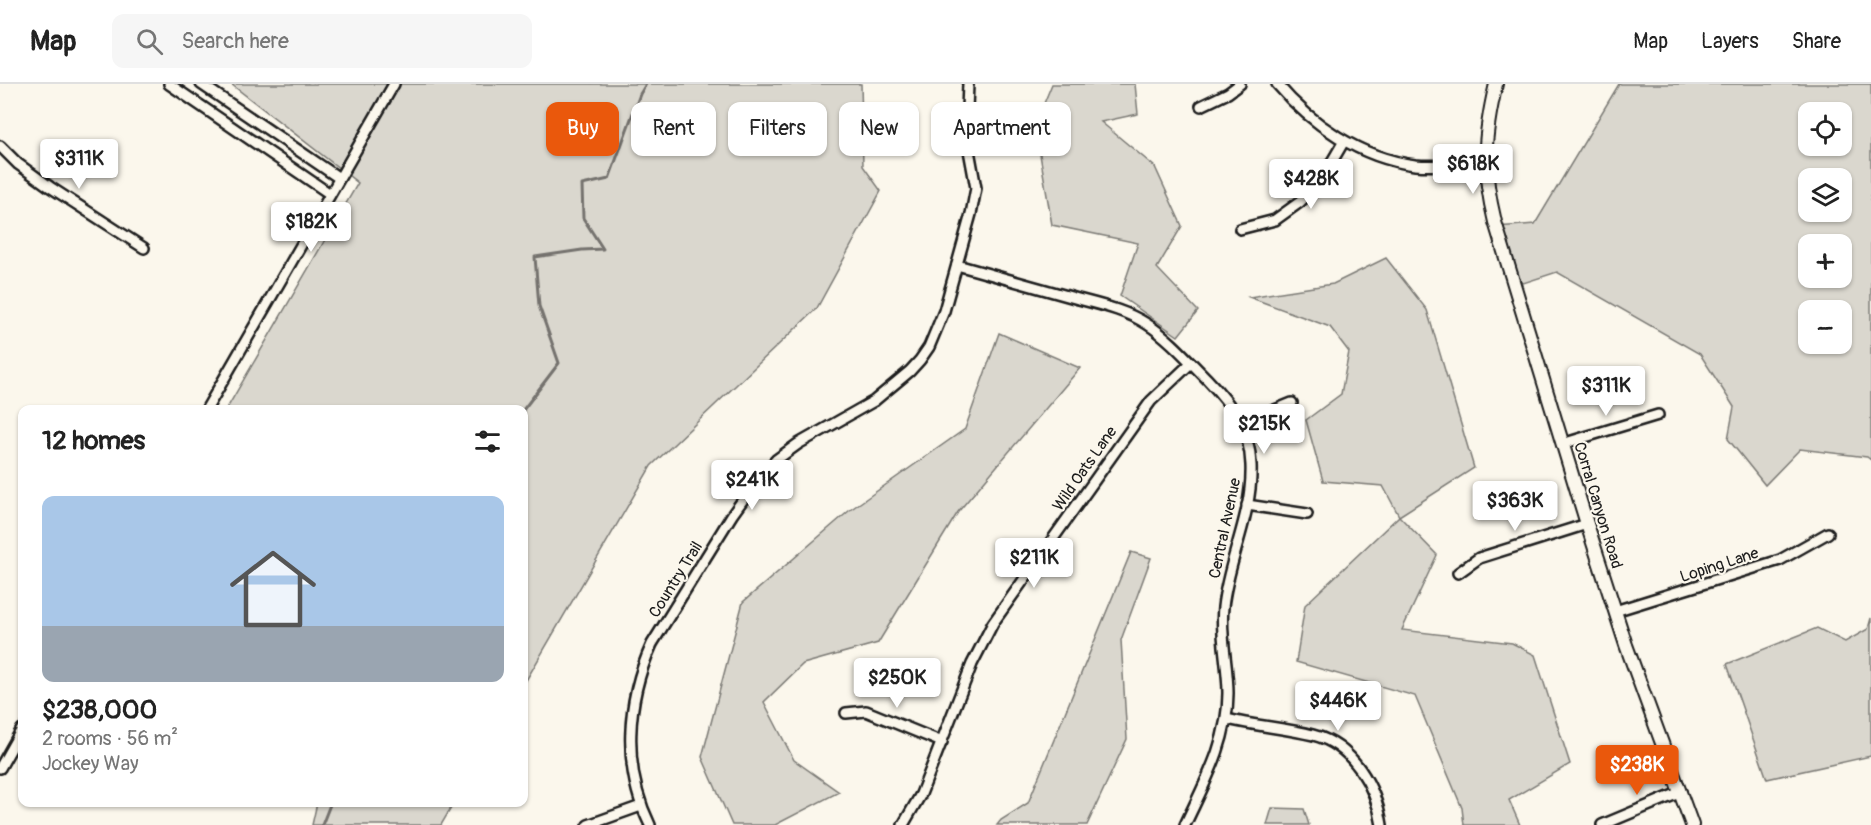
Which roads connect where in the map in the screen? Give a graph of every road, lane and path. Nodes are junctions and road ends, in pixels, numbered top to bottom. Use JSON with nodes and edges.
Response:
{"nodes":[{"id":1,"x":169,"y":84,"type":"edge"},
{"id":2,"x":201,"y":84,"type":"edge"},
{"id":3,"x":394,"y":84,"type":"edge"},
{"id":4,"x":968,"y":84,"type":"edge"},
{"id":5,"x":1239,"y":84,"type":"edge"},
{"id":6,"x":1277,"y":84,"type":"edge"},
{"id":7,"x":1496,"y":84,"type":"edge"},
{"id":8,"x":1201,"y":106,"type":"dead end"},
{"id":9,"x":1344,"y":141,"type":"junction"},
{"id":10,"x":0,"y":146,"type":"edge"},
{"id":11,"x":1484,"y":163,"type":"junction"},
{"id":12,"x":339,"y":178,"type":"junction"},
{"id":13,"x":330,"y":194,"type":"junction"},
{"id":14,"x":1240,"y":229,"type":"dead end"},
{"id":15,"x":144,"y":248,"type":"dead end"},
{"id":16,"x":957,"y":265,"type":"junction"},
{"id":17,"x":1191,"y":363,"type":"junction"},
{"id":18,"x":1292,"y":403,"type":"dead end"},
{"id":19,"x":209,"y":405,"type":"edge"},
{"id":20,"x":1658,"y":415,"type":"dead end"},
{"id":21,"x":1242,"y":424,"type":"junction"},
{"id":22,"x":1562,"y":444,"type":"junction"},
{"id":23,"x":1247,"y":505,"type":"junction"},
{"id":24,"x":1307,"y":514,"type":"dead end"},
{"id":25,"x":1587,"y":524,"type":"junction"},
{"id":26,"x":1828,"y":533,"type":"dead end"},
{"id":27,"x":1458,"y":573,"type":"dead end"},
{"id":28,"x":1615,"y":611,"type":"junction"},
{"id":29,"x":846,"y":713,"type":"dead end"},
{"id":30,"x":1227,"y":719,"type":"junction"},
{"id":31,"x":18,"y":736,"type":"edge"},
{"id":32,"x":942,"y":741,"type":"junction"},
{"id":33,"x":0,"y":768,"type":"edge"},
{"id":34,"x":1681,"y":792,"type":"junction"},
{"id":35,"x":641,"y":806,"type":"junction"},
{"id":36,"x":588,"y":825,"type":"edge"},
{"id":37,"x":650,"y":825,"type":"edge"},
{"id":38,"x":903,"y":825,"type":"edge"},
{"id":39,"x":1185,"y":825,"type":"edge"},
{"id":40,"x":1382,"y":825,"type":"edge"},
{"id":41,"x":1602,"y":825,"type":"edge"},
{"id":42,"x":1692,"y":825,"type":"edge"}],
"edges":[{"from":1,"to":13,"type":"street"},
{"from":2,"to":12,"type":"street"},
{"from":3,"to":12,"type":"street"},
{"from":4,"to":16,"type":"street","name":"Country Trail"},
{"from":5,"to":8,"type":"street"},
{"from":6,"to":9,"type":"street"},
{"from":7,"to":11,"type":"main road","name":"Corral Canyon Road"},
{"from":9,"to":11,"type":"street"},
{"from":9,"to":14,"type":"street"},
{"from":10,"to":15,"type":"street"},
{"from":11,"to":22,"type":"main road","name":"Corral Canyon Road"},
{"from":12,"to":13,"type":"street"},
{"from":13,"to":19,"type":"street"},
{"from":16,"to":17,"type":"street","name":"Central Avenue"},
{"from":16,"to":35,"type":"street","name":"Country Trail"},
{"from":17,"to":21,"type":"street","name":"Central Avenue"},
{"from":17,"to":32,"type":"street","name":"Wild Oats Lane"},
{"from":18,"to":21,"type":"street"},
{"from":20,"to":22,"type":"street"},
{"from":21,"to":23,"type":"street","name":"Central Avenue"},
{"from":22,"to":25,"type":"main road","name":"Corral Canyon Road"},
{"from":23,"to":24,"type":"street"},
{"from":23,"to":30,"type":"street","name":"Central Avenue"},
{"from":25,"to":27,"type":"street"},
{"from":25,"to":28,"type":"main road","name":"Corral Canyon Road"},
{"from":26,"to":28,"type":"street","name":"Loping Lane"},
{"from":28,"to":34,"type":"main road","name":"Corral Canyon Road"},
{"from":29,"to":32,"type":"street"},
{"from":30,"to":39,"type":"street","name":"Central Avenue"},
{"from":30,"to":40,"type":"street"},
{"from":31,"to":33,"type":"street"},
{"from":32,"to":38,"type":"street","name":"Wild Oats Lane"},
{"from":34,"to":41,"type":"street"},
{"from":34,"to":42,"type":"main road","name":"Corral Canyon Road"},
{"from":35,"to":36,"type":"street"},
{"from":35,"to":37,"type":"street","name":"Country Trail"}]}
